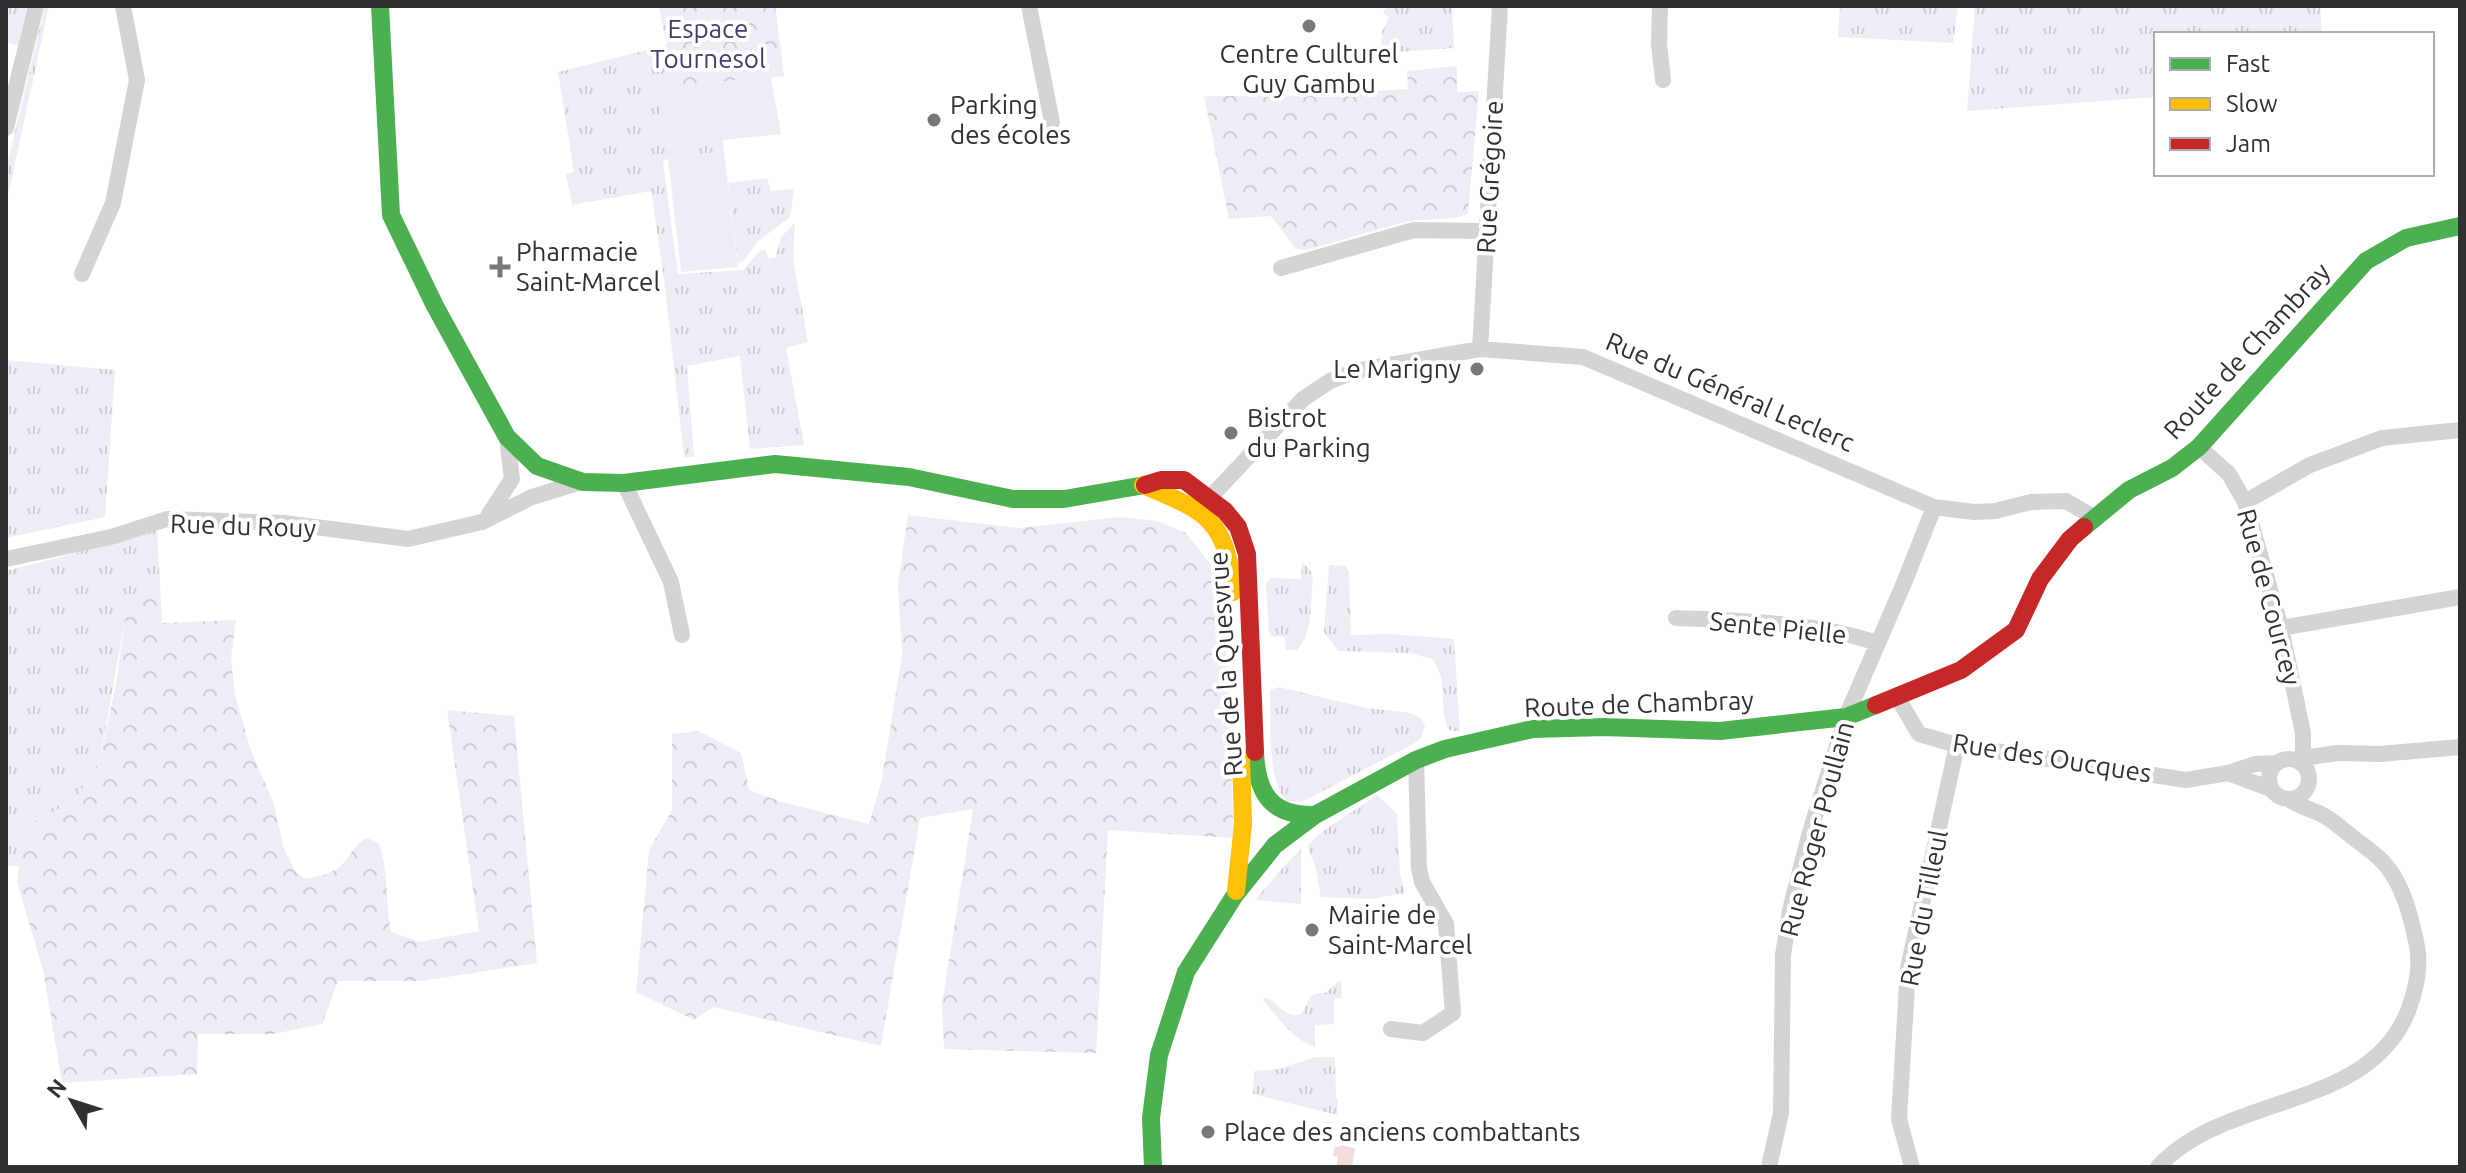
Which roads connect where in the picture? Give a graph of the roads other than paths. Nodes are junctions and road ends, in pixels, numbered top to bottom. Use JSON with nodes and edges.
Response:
{"nodes":[{"id":1,"x":36,"y":6,"type":"edge"},
{"id":2,"x":123,"y":6,"type":"edge"},
{"id":3,"x":380,"y":6,"type":"edge"},
{"id":4,"x":1029,"y":6,"type":"edge"},
{"id":5,"x":1500,"y":6,"type":"edge"},
{"id":6,"x":1660,"y":6,"type":"edge"},
{"id":7,"x":1663,"y":80,"type":"dead end"},
{"id":8,"x":1052,"y":122,"type":"dead end"},
{"id":9,"x":6,"y":128,"type":"edge"},
{"id":10,"x":2460,"y":226,"type":"edge"},
{"id":11,"x":1486,"y":231,"type":"junction"},
{"id":12,"x":1281,"y":268,"type":"dead end"},
{"id":13,"x":82,"y":274,"type":"dead end"},
{"id":14,"x":1480,"y":349,"type":"junction"},
{"id":15,"x":2460,"y":430,"type":"edge"},
{"id":16,"x":507,"y":437,"type":"junction"},
{"id":17,"x":2199,"y":447,"type":"junction"},
{"id":18,"x":583,"y":482,"type":"junction"},
{"id":19,"x":624,"y":483,"type":"junction"},
{"id":20,"x":2245,"y":502,"type":"junction"},
{"id":21,"x":1204,"y":504,"type":"junction"},
{"id":22,"x":1934,"y":507,"type":"junction"},
{"id":23,"x":2095,"y":518,"type":"junction"},
{"id":24,"x":482,"y":522,"type":"junction"},
{"id":25,"x":6,"y":559,"type":"edge"},
{"id":26,"x":2460,"y":597,"type":"edge"},
{"id":27,"x":1676,"y":618,"type":"dead end"},
{"id":28,"x":2281,"y":628,"type":"junction"},
{"id":29,"x":682,"y":635,"type":"dead end"},
{"id":30,"x":1878,"y":643,"type":"junction"},
{"id":31,"x":1897,"y":697,"type":"junction"},
{"id":32,"x":1846,"y":717,"type":"junction"},
{"id":33,"x":1957,"y":745,"type":"junction"},
{"id":34,"x":2460,"y":747,"type":"edge"},
{"id":35,"x":1416,"y":760,"type":"junction"},
{"id":36,"x":2303,"y":761,"type":"junction"},
{"id":37,"x":2277,"y":763,"type":"junction"},
{"id":38,"x":2228,"y":773,"type":"junction"},
{"id":39,"x":2307,"y":787,"type":"junction"},
{"id":40,"x":2271,"y":789,"type":"junction"},
{"id":41,"x":2288,"y":799,"type":"junction"},
{"id":42,"x":1244,"y":813,"type":"junction"},
{"id":43,"x":2319,"y":813,"type":"junction"},
{"id":44,"x":1315,"y":815,"type":"junction"},
{"id":45,"x":1275,"y":845,"type":"junction"},
{"id":46,"x":1235,"y":895,"type":"junction"},
{"id":47,"x":1391,"y":1029,"type":"dead end"},
{"id":48,"x":1153,"y":1167,"type":"edge"},
{"id":49,"x":1769,"y":1167,"type":"edge"},
{"id":50,"x":1912,"y":1167,"type":"edge"},
{"id":51,"x":2158,"y":1167,"type":"edge"}],
"edges":[{"from":1,"to":9,"type":"street"},
{"from":2,"to":13,"type":"street"},
{"from":3,"to":16,"type":"street"},
{"from":4,"to":8,"type":"street"},
{"from":5,"to":11,"type":"street","name":"Rue Grégoire"},
{"from":6,"to":7,"type":"street"},
{"from":10,"to":17,"type":"street","name":"Route de Chambray"},
{"from":11,"to":12,"type":"street"},
{"from":11,"to":14,"type":"street","name":"Rue Grégoire"},
{"from":14,"to":21,"type":"street","name":"Rue du Général Leclerc"},
{"from":14,"to":22,"type":"street","name":"Rue du Général Leclerc"},
{"from":15,"to":20,"type":"street"},
{"from":16,"to":18,"type":"street"},
{"from":16,"to":24,"type":"street"},
{"from":17,"to":20,"type":"street","name":"Rue de Courcey"},
{"from":17,"to":23,"type":"street","name":"Route de Chambray"},
{"from":18,"to":19,"type":"street"},
{"from":18,"to":24,"type":"street","name":"Rue du Rouy"},
{"from":19,"to":21,"type":"street","name":"Rue de la Quesvrue"},
{"from":19,"to":29,"type":"street"},
{"from":20,"to":28,"type":"street","name":"Rue de Courcey"},
{"from":21,"to":42,"type":"street","name":"Rue de la Quesvrue"},
{"from":21,"to":44,"type":"street","name":"Rue de la Quesvrue"},
{"from":22,"to":23,"type":"street","name":"Rue du Général Leclerc"},
{"from":22,"to":30,"type":"street","name":"Rue Roger Poullain"},
{"from":23,"to":31,"type":"street","name":"Route de Chambray"},
{"from":24,"to":25,"type":"street","name":"Rue du Rouy"},
{"from":26,"to":28,"type":"street"},
{"from":27,"to":30,"type":"street","name":"Sente Pielle"},
{"from":28,"to":36,"type":"street","name":"Rue de Courcey"},
{"from":30,"to":32,"type":"street","name":"Rue Roger Poullain"},
{"from":31,"to":32,"type":"street","name":"Route de Chambray"},
{"from":31,"to":33,"type":"street","name":"Rue des Oucques"},
{"from":32,"to":35,"type":"street","name":"Route de Chambray"},
{"from":32,"to":49,"type":"street","name":"Rue Roger Poullain"},
{"from":33,"to":38,"type":"street","name":"Rue des Oucques"},
{"from":33,"to":50,"type":"street","name":"Rue du Tilleul"},
{"from":34,"to":36,"type":"street"},
{"from":35,"to":44,"type":"street","name":"Route de Chambray"},
{"from":35,"to":47,"type":"street"},
{"from":36,"to":37,"type":"street"},
{"from":36,"to":39,"type":"street"},
{"from":37,"to":38,"type":"street","name":"Rue des Oucques"},
{"from":37,"to":40,"type":"street"},
{"from":38,"to":40,"type":"street","name":"Rue des Oucques"},
{"from":39,"to":41,"type":"street"},
{"from":39,"to":43,"type":"street"},
{"from":40,"to":41,"type":"street"},
{"from":41,"to":43,"type":"street"},
{"from":42,"to":45,"type":"street","name":"Rue de la Quesvrue"},
{"from":42,"to":46,"type":"street","name":"Rue de la Quesvrue"},
{"from":43,"to":51,"type":"street"},
{"from":44,"to":45,"type":"street","name":"Route de Chambray"},
{"from":45,"to":46,"type":"street"},
{"from":46,"to":48,"type":"street"}]}
